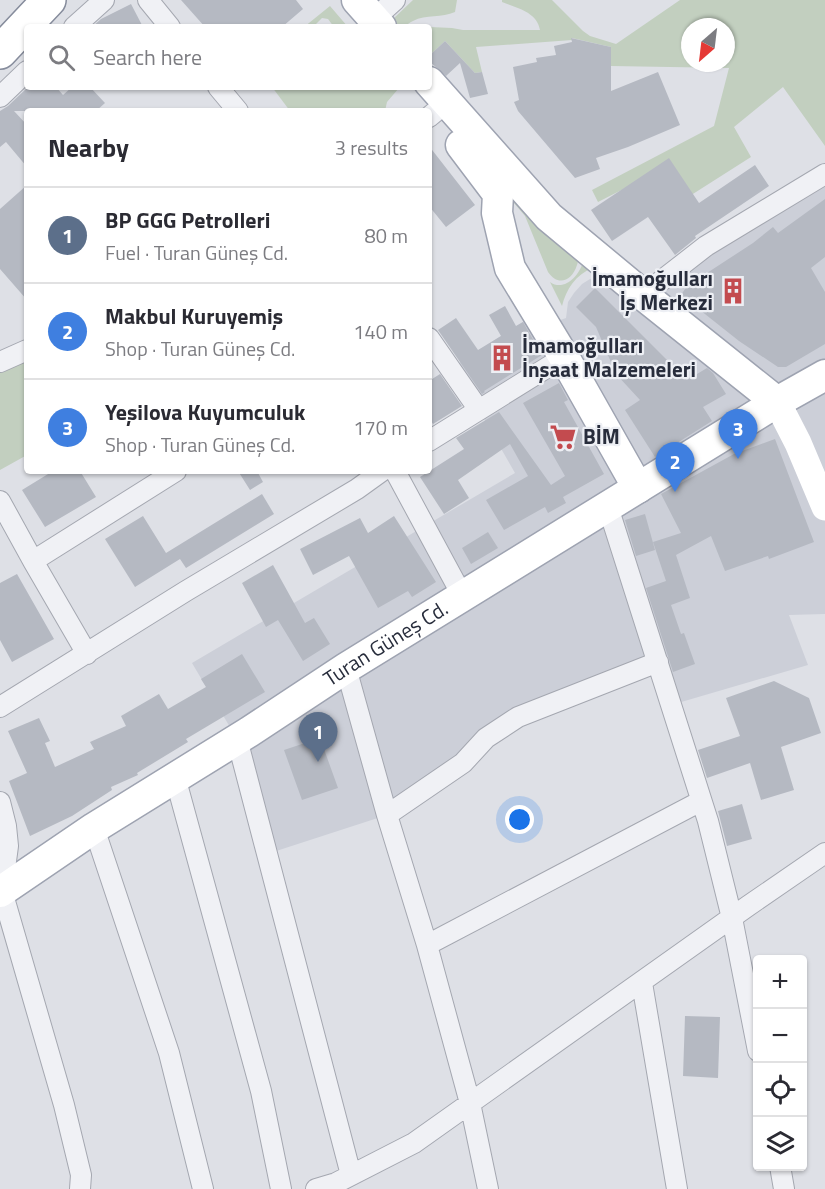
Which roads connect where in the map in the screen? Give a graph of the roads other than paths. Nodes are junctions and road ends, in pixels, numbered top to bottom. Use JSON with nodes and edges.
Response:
{"nodes":[{"id":1,"x":20,"y":0,"type":"edge"},
{"id":2,"x":50,"y":0,"type":"edge"},
{"id":3,"x":65,"y":0,"type":"edge"},
{"id":4,"x":104,"y":0,"type":"edge"},
{"id":5,"x":148,"y":0,"type":"edge"},
{"id":6,"x":340,"y":0,"type":"edge"},
{"id":7,"x":374,"y":15,"type":"edge"},
{"id":8,"x":0,"y":20,"type":"edge"},
{"id":9,"x":27,"y":24,"type":"edge"},
{"id":10,"x":43,"y":24,"type":"edge"},
{"id":11,"x":77,"y":24,"type":"edge"},
{"id":12,"x":168,"y":24,"type":"edge"},
{"id":13,"x":24,"y":27,"type":"edge"},
{"id":14,"x":24,"y":44,"type":"edge"},
{"id":15,"x":0,"y":52,"type":"edge"},
{"id":16,"x":0,"y":70,"type":"edge"},
{"id":17,"x":24,"y":74,"type":"edge"},
{"id":18,"x":432,"y":85,"type":"edge"},
{"id":19,"x":220,"y":90,"type":"edge"},
{"id":20,"x":416,"y":90,"type":"edge"},
{"id":21,"x":0,"y":97,"type":"edge"},
{"id":22,"x":236,"y":108,"type":"edge"},
{"id":23,"x":428,"y":108,"type":"edge"},
{"id":24,"x":432,"y":114,"type":"edge"},
{"id":25,"x":825,"y":174,"type":"edge"},
{"id":26,"x":643,"y":295,"type":"junction"},
{"id":27,"x":432,"y":342,"type":"edge"},
{"id":28,"x":24,"y":351,"type":"edge"},
{"id":29,"x":564,"y":357,"type":"junction"},
{"id":30,"x":0,"y":362,"type":"edge"},
{"id":31,"x":825,"y":375,"type":"edge"},
{"id":32,"x":777,"y":402,"type":"junction"},
{"id":33,"x":479,"y":410,"type":"junction"},
{"id":34,"x":432,"y":439,"type":"edge"},
{"id":35,"x":171,"y":474,"type":"edge"},
{"id":36,"x":378,"y":474,"type":"edge"},
{"id":37,"x":397,"y":474,"type":"edge"},
{"id":38,"x":638,"y":488,"type":"junction"},
{"id":39,"x":0,"y":501,"type":"edge"},
{"id":40,"x":608,"y":507,"type":"junction"},
{"id":41,"x":825,"y":507,"type":"edge"},
{"id":42,"x":33,"y":561,"type":"junction"},
{"id":43,"x":463,"y":597,"type":"junction"},
{"id":44,"x":87,"y":654,"type":"junction"},
{"id":45,"x":658,"y":662,"type":"junction"},
{"id":46,"x":346,"y":668,"type":"junction"},
{"id":47,"x":0,"y":707,"type":"edge"},
{"id":48,"x":237,"y":739,"type":"junction"},
{"id":49,"x":175,"y":777,"type":"junction"},
{"id":50,"x":701,"y":801,"type":"junction"},
{"id":51,"x":0,"y":802,"type":"edge"},
{"id":52,"x":387,"y":815,"type":"junction"},
{"id":53,"x":94,"y":828,"type":"junction"},
{"id":54,"x":825,"y":853,"type":"edge"},
{"id":55,"x":1,"y":892,"type":"edge"},
{"id":56,"x":732,"y":918,"type":"junction"},
{"id":57,"x":427,"y":945,"type":"junction"},
{"id":58,"x":642,"y":983,"type":"junction"},
{"id":59,"x":753,"y":1025,"type":"edge"},
{"id":60,"x":471,"y":1103,"type":"junction"},
{"id":61,"x":781,"y":1171,"type":"edge"},
{"id":62,"x":351,"y":1175,"type":"junction"},
{"id":63,"x":80,"y":1189,"type":"edge"},
{"id":64,"x":203,"y":1189,"type":"edge"},
{"id":65,"x":281,"y":1189,"type":"edge"},
{"id":66,"x":316,"y":1189,"type":"edge"},
{"id":67,"x":488,"y":1189,"type":"edge"},
{"id":68,"x":677,"y":1189,"type":"edge"},
{"id":69,"x":784,"y":1189,"type":"edge"}],
"edges":[{"from":1,"to":8,"type":"highway"},
{"from":2,"to":9,"type":"highway"},
{"from":3,"to":10,"type":"highway"},
{"from":4,"to":11,"type":"street"},
{"from":5,"to":12,"type":"street"},
{"from":6,"to":7,"type":"main road"},
{"from":13,"to":15,"type":"highway"},
{"from":14,"to":16,"type":"highway"},
{"from":17,"to":21,"type":"street"},
{"from":18,"to":26,"type":"main road"},
{"from":19,"to":22,"type":"street"},
{"from":20,"to":23,"type":"main road"},
{"from":24,"to":29,"type":"main road"},
{"from":25,"to":26,"type":"street"},
{"from":26,"to":32,"type":"main road"},
{"from":27,"to":33,"type":"street"},
{"from":28,"to":30,"type":"street"},
{"from":29,"to":33,"type":"street"},
{"from":29,"to":38,"type":"main road"},
{"from":31,"to":32,"type":"main road","name":"Turan Güneş Cd."},
{"from":32,"to":38,"type":"main road","name":"Turan Güneş Cd."},
{"from":32,"to":41,"type":"street"},
{"from":33,"to":34,"type":"street"},
{"from":35,"to":42,"type":"street"},
{"from":36,"to":44,"type":"street"},
{"from":37,"to":43,"type":"street"},
{"from":38,"to":40,"type":"main road","name":"Turan Güneş Cd."},
{"from":39,"to":42,"type":"street"},
{"from":40,"to":43,"type":"main road","name":"Turan Güneş Cd."},
{"from":40,"to":45,"type":"street"},
{"from":42,"to":44,"type":"street"},
{"from":43,"to":46,"type":"main road","name":"Turan Güneş Cd."},
{"from":44,"to":47,"type":"street"},
{"from":45,"to":50,"type":"street"},
{"from":45,"to":52,"type":"street"},
{"from":46,"to":48,"type":"main road","name":"Turan Güneş Cd."},
{"from":46,"to":52,"type":"street"},
{"from":48,"to":49,"type":"main road","name":"Turan Güneş Cd."},
{"from":48,"to":62,"type":"street"},
{"from":49,"to":53,"type":"main road","name":"Turan Güneş Cd."},
{"from":49,"to":65,"type":"street"},
{"from":50,"to":56,"type":"street"},
{"from":50,"to":57,"type":"street"},
{"from":51,"to":55,"type":"street"},
{"from":52,"to":57,"type":"street"},
{"from":53,"to":55,"type":"main road","name":"Turan Güneş Cd."},
{"from":53,"to":64,"type":"street"},
{"from":54,"to":56,"type":"street"},
{"from":55,"to":63,"type":"street"},
{"from":56,"to":58,"type":"street"},
{"from":56,"to":59,"type":"street"},
{"from":57,"to":60,"type":"street"},
{"from":58,"to":60,"type":"street"},
{"from":58,"to":68,"type":"street"},
{"from":60,"to":62,"type":"street"},
{"from":60,"to":67,"type":"street"},
{"from":61,"to":69,"type":"street"},
{"from":62,"to":66,"type":"street"}]}
